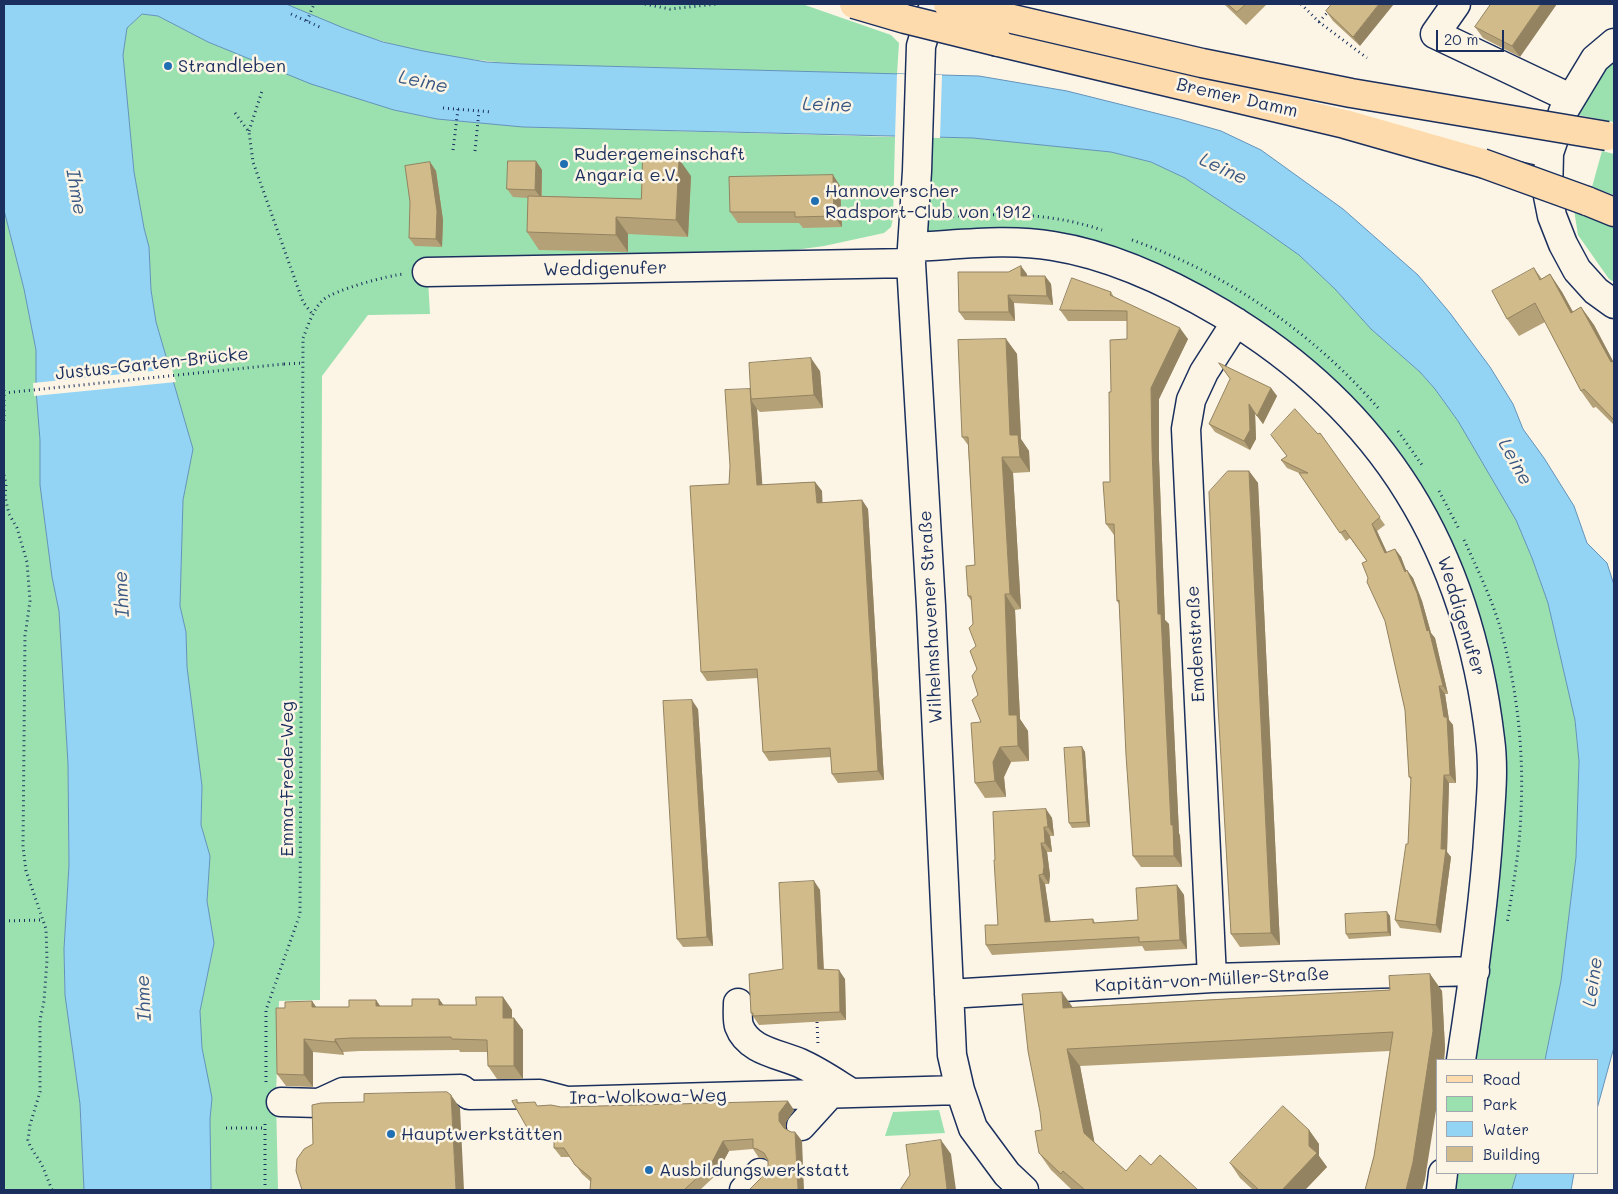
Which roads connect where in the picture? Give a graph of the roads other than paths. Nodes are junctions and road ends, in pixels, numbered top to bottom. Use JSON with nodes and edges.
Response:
{"nodes":[{"id":1,"x":854,"y":4,"type":"edge"},
{"id":2,"x":898,"y":4,"type":"edge"},
{"id":3,"x":1456,"y":4,"type":"edge"},
{"id":4,"x":939,"y":7,"type":"edge"},
{"id":5,"x":1614,"y":43,"type":"edge"},
{"id":6,"x":1570,"y":98,"type":"junction"},
{"id":7,"x":1610,"y":137,"type":"edge"},
{"id":8,"x":1549,"y":153,"type":"junction"},
{"id":9,"x":1614,"y":212,"type":"edge"},
{"id":10,"x":911,"y":255,"type":"junction"},
{"id":11,"x":427,"y":272,"type":"road end"},
{"id":12,"x":1614,"y":304,"type":"edge"},
{"id":13,"x":1236,"y":322,"type":"junction"},
{"id":14,"x":1475,"y":971,"type":"junction"},
{"id":15,"x":1212,"y":978,"type":"junction"},
{"id":16,"x":949,"y":994,"type":"junction"},
{"id":17,"x":738,"y":1003,"type":"dead end"},
{"id":18,"x":1461,"y":1059,"type":"edge"},
{"id":19,"x":960,"y":1090,"type":"junction"},
{"id":20,"x":841,"y":1092,"type":"junction"},
{"id":21,"x":270,"y":1103,"type":"road end"},
{"id":22,"x":801,"y":1126,"type":"dead end"},
{"id":23,"x":1443,"y":1174,"type":"edge"},
{"id":24,"x":1009,"y":1185,"type":"edge"},
{"id":25,"x":1440,"y":1190,"type":"edge"}],
"edges":[{"from":1,"to":9,"type":"main road","name":"Bremer Damm","bridge":true},
{"from":2,"to":4,"type":"street"},
{"from":3,"to":6,"type":"street"},
{"from":4,"to":7,"type":"main road","name":"Bremer Damm","bridge":true},
{"from":4,"to":8,"type":"street"},
{"from":4,"to":10,"type":"street","name":"Wilhelmshavener Straße"},
{"from":5,"to":6,"type":"street"},
{"from":6,"to":8,"type":"street"},
{"from":8,"to":12,"type":"street"},
{"from":10,"to":11,"type":"street","name":"Weddigenufer"},
{"from":10,"to":13,"type":"street","name":"Weddigenufer"},
{"from":10,"to":16,"type":"street","name":"Wilhelmshavener Straße"},
{"from":13,"to":14,"type":"street","name":"Weddigenufer"},
{"from":13,"to":15,"type":"street","name":"Emdenstraße"},
{"from":14,"to":15,"type":"street","name":"Kapitän-von-Müller-Straße"},
{"from":14,"to":18,"type":"street","name":"Weddigenufer"},
{"from":15,"to":16,"type":"street","name":"Kapitän-von-Müller-Straße"},
{"from":16,"to":19,"type":"street","name":"Wilhelmshavener Straße"},
{"from":17,"to":20,"type":"street"},
{"from":19,"to":20,"type":"street","name":"Ira-Wolkowa-Weg"},
{"from":19,"to":24,"type":"street","name":"Wilhelmshavener Straße"},
{"from":20,"to":21,"type":"street","name":"Ira-Wolkowa-Weg"},
{"from":20,"to":22,"type":"street"},
{"from":23,"to":25,"type":"street"}]}
